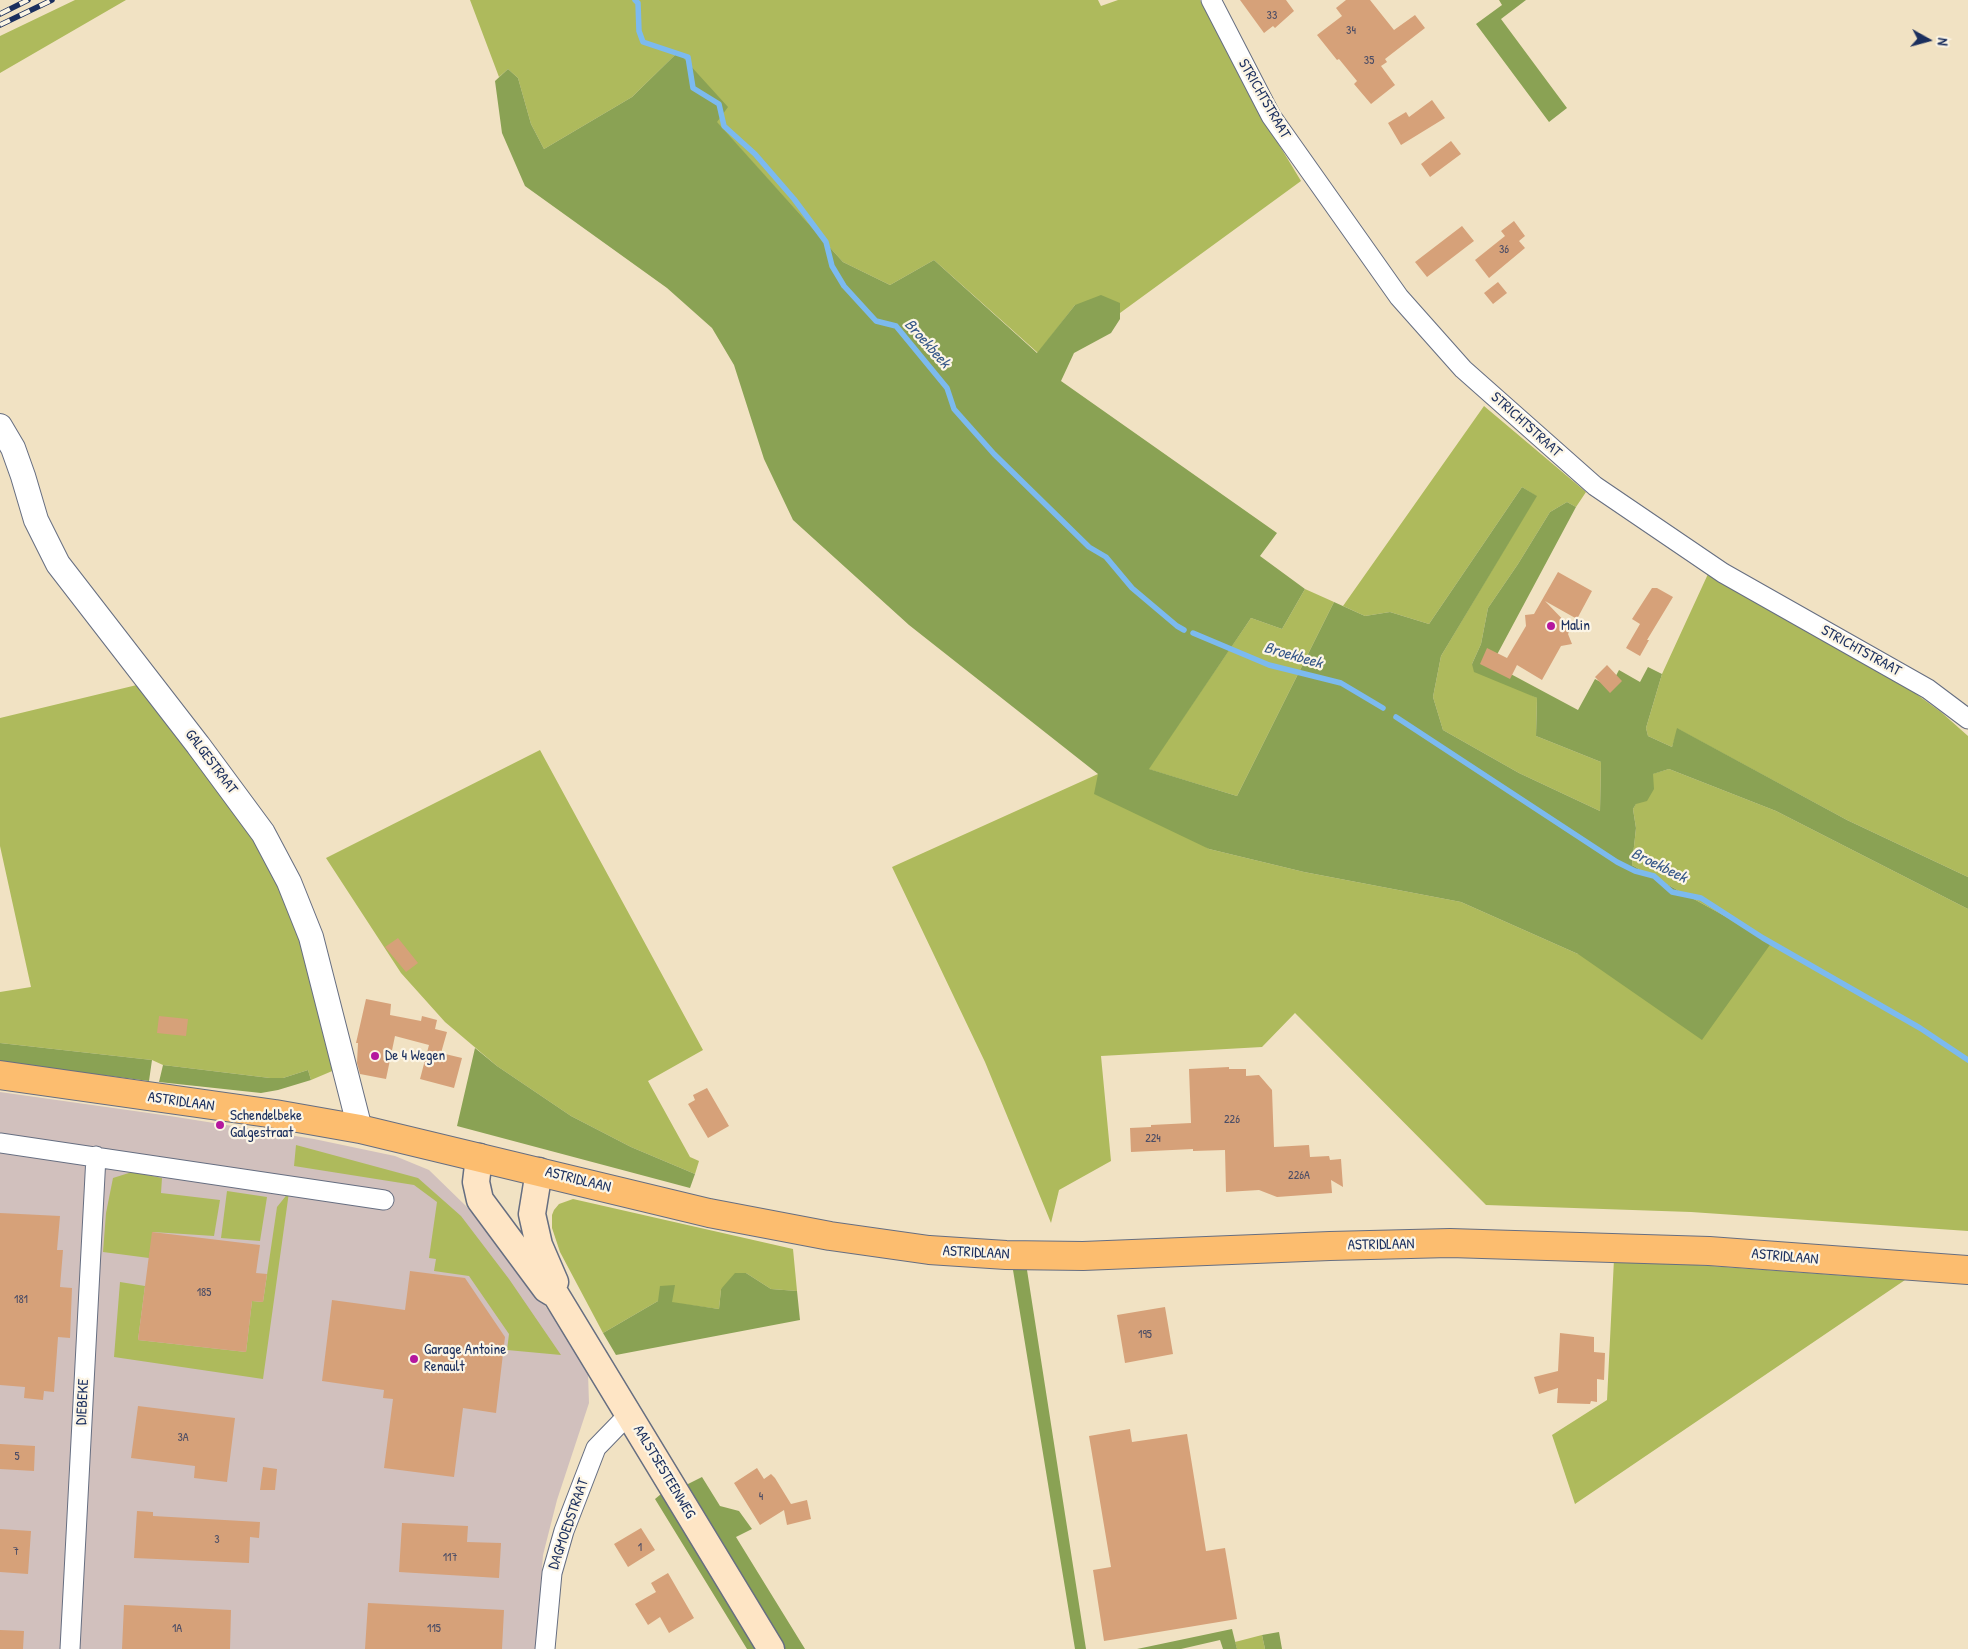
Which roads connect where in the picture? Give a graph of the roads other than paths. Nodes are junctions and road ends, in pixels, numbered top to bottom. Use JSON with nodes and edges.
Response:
{"nodes":[{"id":1,"x":1211,"y":0,"type":"edge"},
{"id":2,"x":0,"y":426,"type":"edge"},
{"id":3,"x":1968,"y":719,"type":"edge"},
{"id":4,"x":0,"y":1075,"type":"edge"},
{"id":5,"x":360,"y":1130,"type":"junction"},
{"id":6,"x":0,"y":1143,"type":"edge"},
{"id":7,"x":96,"y":1156,"type":"junction"},
{"id":8,"x":479,"y":1157,"type":"junction"},
{"id":9,"x":539,"y":1171,"type":"junction"},
{"id":10,"x":384,"y":1200,"type":"dead end"},
{"id":11,"x":1968,"y":1270,"type":"edge"},
{"id":12,"x":556,"y":1295,"type":"junction"},
{"id":13,"x":629,"y":1414,"type":"junction"},
{"id":14,"x":70,"y":1649,"type":"edge"},
{"id":15,"x":545,"y":1649,"type":"edge"},
{"id":16,"x":771,"y":1649,"type":"edge"}],
"edges":[{"from":1,"to":3,"type":"street","name":"STRICHTSTRAAT"},
{"from":2,"to":5,"type":"street","name":"GALGESTRAAT"},
{"from":4,"to":5,"type":"main road","name":"ASTRIDLAAN"},
{"from":5,"to":8,"type":"main road","name":"ASTRIDLAAN"},
{"from":6,"to":7,"type":"street"},
{"from":7,"to":10,"type":"street"},
{"from":7,"to":14,"type":"street","name":"DIEBEKE"},
{"from":8,"to":9,"type":"main road","name":"ASTRIDLAAN"},
{"from":8,"to":12,"type":"main road","name":"AALSTSESTEENWEG"},
{"from":9,"to":11,"type":"main road","name":"ASTRIDLAAN"},
{"from":9,"to":12,"type":"main road","name":"AALSTSESTEENWEG"},
{"from":12,"to":13,"type":"main road","name":"AALSTSESTEENWEG"},
{"from":13,"to":15,"type":"street","name":"DAGMOEDSTRAAT"},
{"from":13,"to":16,"type":"main road","name":"AALSTSESTEENWEG"}]}
